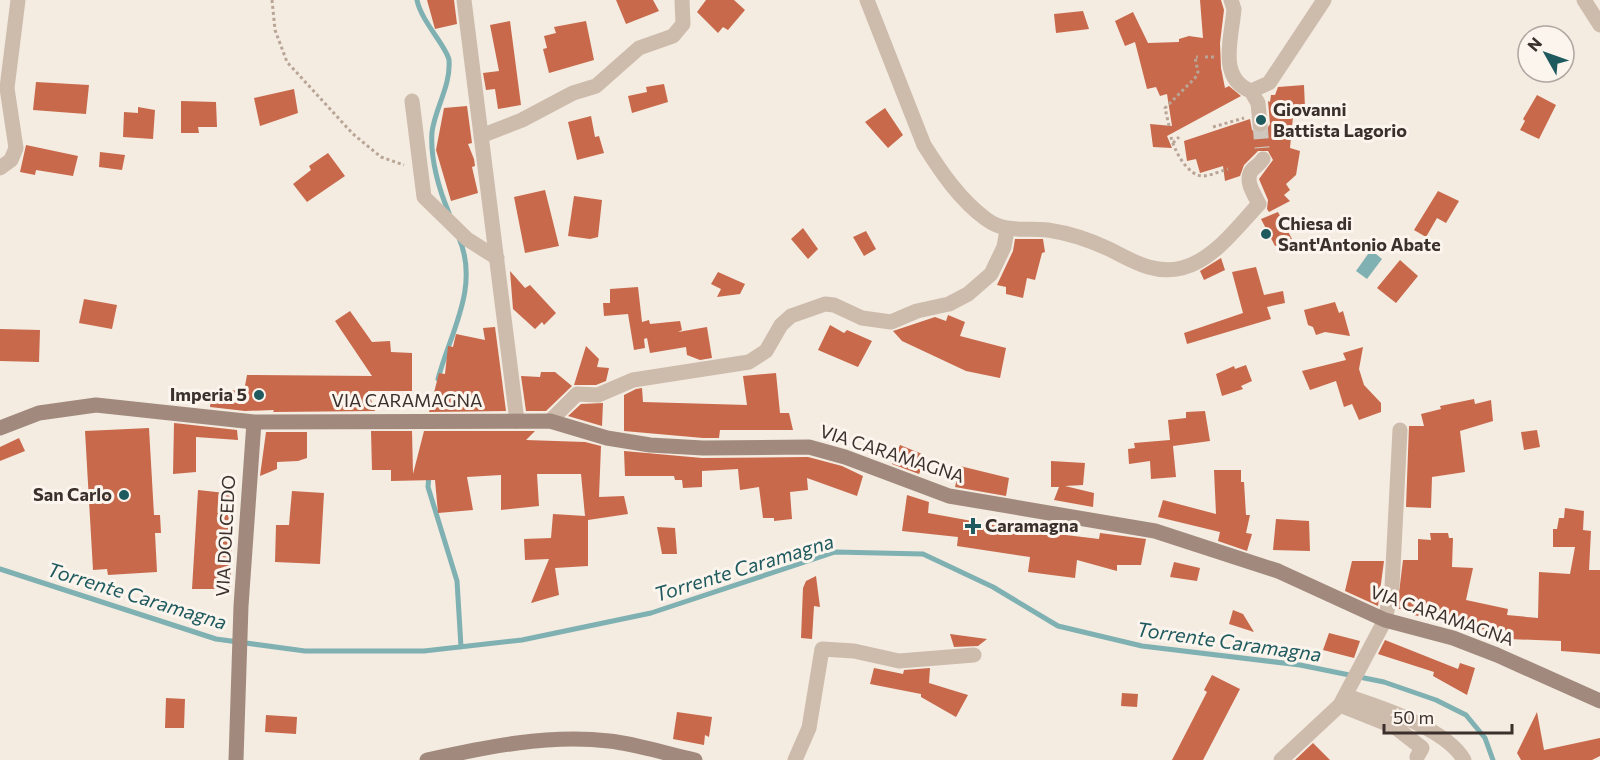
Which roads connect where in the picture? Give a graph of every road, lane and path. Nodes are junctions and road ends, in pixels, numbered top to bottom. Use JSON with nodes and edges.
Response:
{"nodes":[{"id":1,"x":18,"y":0,"type":"edge"},
{"id":2,"x":272,"y":0,"type":"edge"},
{"id":3,"x":464,"y":0,"type":"edge"},
{"id":4,"x":682,"y":0,"type":"edge"},
{"id":5,"x":867,"y":0,"type":"edge"},
{"id":6,"x":1231,"y":0,"type":"edge"},
{"id":7,"x":1324,"y":0,"type":"edge"},
{"id":8,"x":1584,"y":0,"type":"edge"},
{"id":9,"x":1600,"y":26,"type":"edge"},
{"id":10,"x":1198,"y":57,"type":"dead end"},
{"id":11,"x":1251,"y":91,"type":"junction"},
{"id":12,"x":412,"y":100,"type":"dead end"},
{"id":13,"x":1260,"y":118,"type":"joint"},
{"id":14,"x":1169,"y":126,"type":"dead end"},
{"id":15,"x":1213,"y":127,"type":"dead end"},
{"id":16,"x":481,"y":136,"type":"junction"},
{"id":17,"x":1171,"y":137,"type":"dead end"},
{"id":18,"x":1179,"y":137,"type":"dead end"},
{"id":19,"x":1173,"y":143,"type":"junction"},
{"id":20,"x":1263,"y":153,"type":"tunnel mouth"},
{"id":21,"x":0,"y":168,"type":"edge"},
{"id":22,"x":1228,"y":169,"type":"dead end"},
{"id":23,"x":420,"y":171,"type":"junction"},
{"id":24,"x":1007,"y":230,"type":"junction"},
{"id":25,"x":497,"y":258,"type":"junction"},
{"id":26,"x":517,"y":421,"type":"junction"},
{"id":27,"x":550,"y":421,"type":"junction"},
{"id":28,"x":254,"y":422,"type":"junction"},
{"id":29,"x":0,"y":428,"type":"edge"},
{"id":30,"x":1400,"y":430,"type":"dead end"},
{"id":31,"x":1385,"y":620,"type":"junction"},
{"id":32,"x":974,"y":655,"type":"dead end"},
{"id":33,"x":1343,"y":701,"type":"junction"},
{"id":34,"x":1600,"y":701,"type":"edge"},
{"id":35,"x":1417,"y":757,"type":"dead end"},
{"id":36,"x":236,"y":760,"type":"edge"},
{"id":37,"x":427,"y":760,"type":"edge"},
{"id":38,"x":695,"y":760,"type":"edge"},
{"id":39,"x":795,"y":760,"type":"edge"},
{"id":40,"x":1281,"y":760,"type":"edge"},
{"id":41,"x":1464,"y":760,"type":"edge"}],
"edges":[{"from":1,"to":21,"type":"street"},
{"from":2,"to":23,"type":"path"},
{"from":3,"to":16,"type":"street"},
{"from":4,"to":16,"type":"street"},
{"from":5,"to":24,"type":"street"},
{"from":6,"to":11,"type":"street"},
{"from":7,"to":11,"type":"street"},
{"from":8,"to":9,"type":"street"},
{"from":10,"to":14,"type":"path"},
{"from":11,"to":13,"type":"street"},
{"from":12,"to":23,"type":"street"},
{"from":13,"to":15,"type":"path"},
{"from":16,"to":25,"type":"street"},
{"from":17,"to":19,"type":"path"},
{"from":18,"to":19,"type":"path"},
{"from":19,"to":22,"type":"path"},
{"from":20,"to":24,"type":"street"},
{"from":23,"to":25,"type":"street"},
{"from":24,"to":27,"type":"street"},
{"from":25,"to":26,"type":"street"},
{"from":26,"to":27,"type":"street","name":"VIA CARAMAGNA"},
{"from":26,"to":28,"type":"street","name":"VIA CARAMAGNA"},
{"from":27,"to":31,"type":"street","name":"VIA CARAMAGNA"},
{"from":28,"to":29,"type":"street","name":"VIA CARAMAGNA"},
{"from":28,"to":36,"type":"street","name":"VIA DOLCEDO"},
{"from":30,"to":31,"type":"street"},
{"from":31,"to":33,"type":"street"},
{"from":31,"to":34,"type":"street","name":"VIA CARAMAGNA"},
{"from":32,"to":39,"type":"street"},
{"from":33,"to":35,"type":"street"},
{"from":33,"to":40,"type":"street"},
{"from":33,"to":41,"type":"street"},
{"from":37,"to":38,"type":"street"}]}
